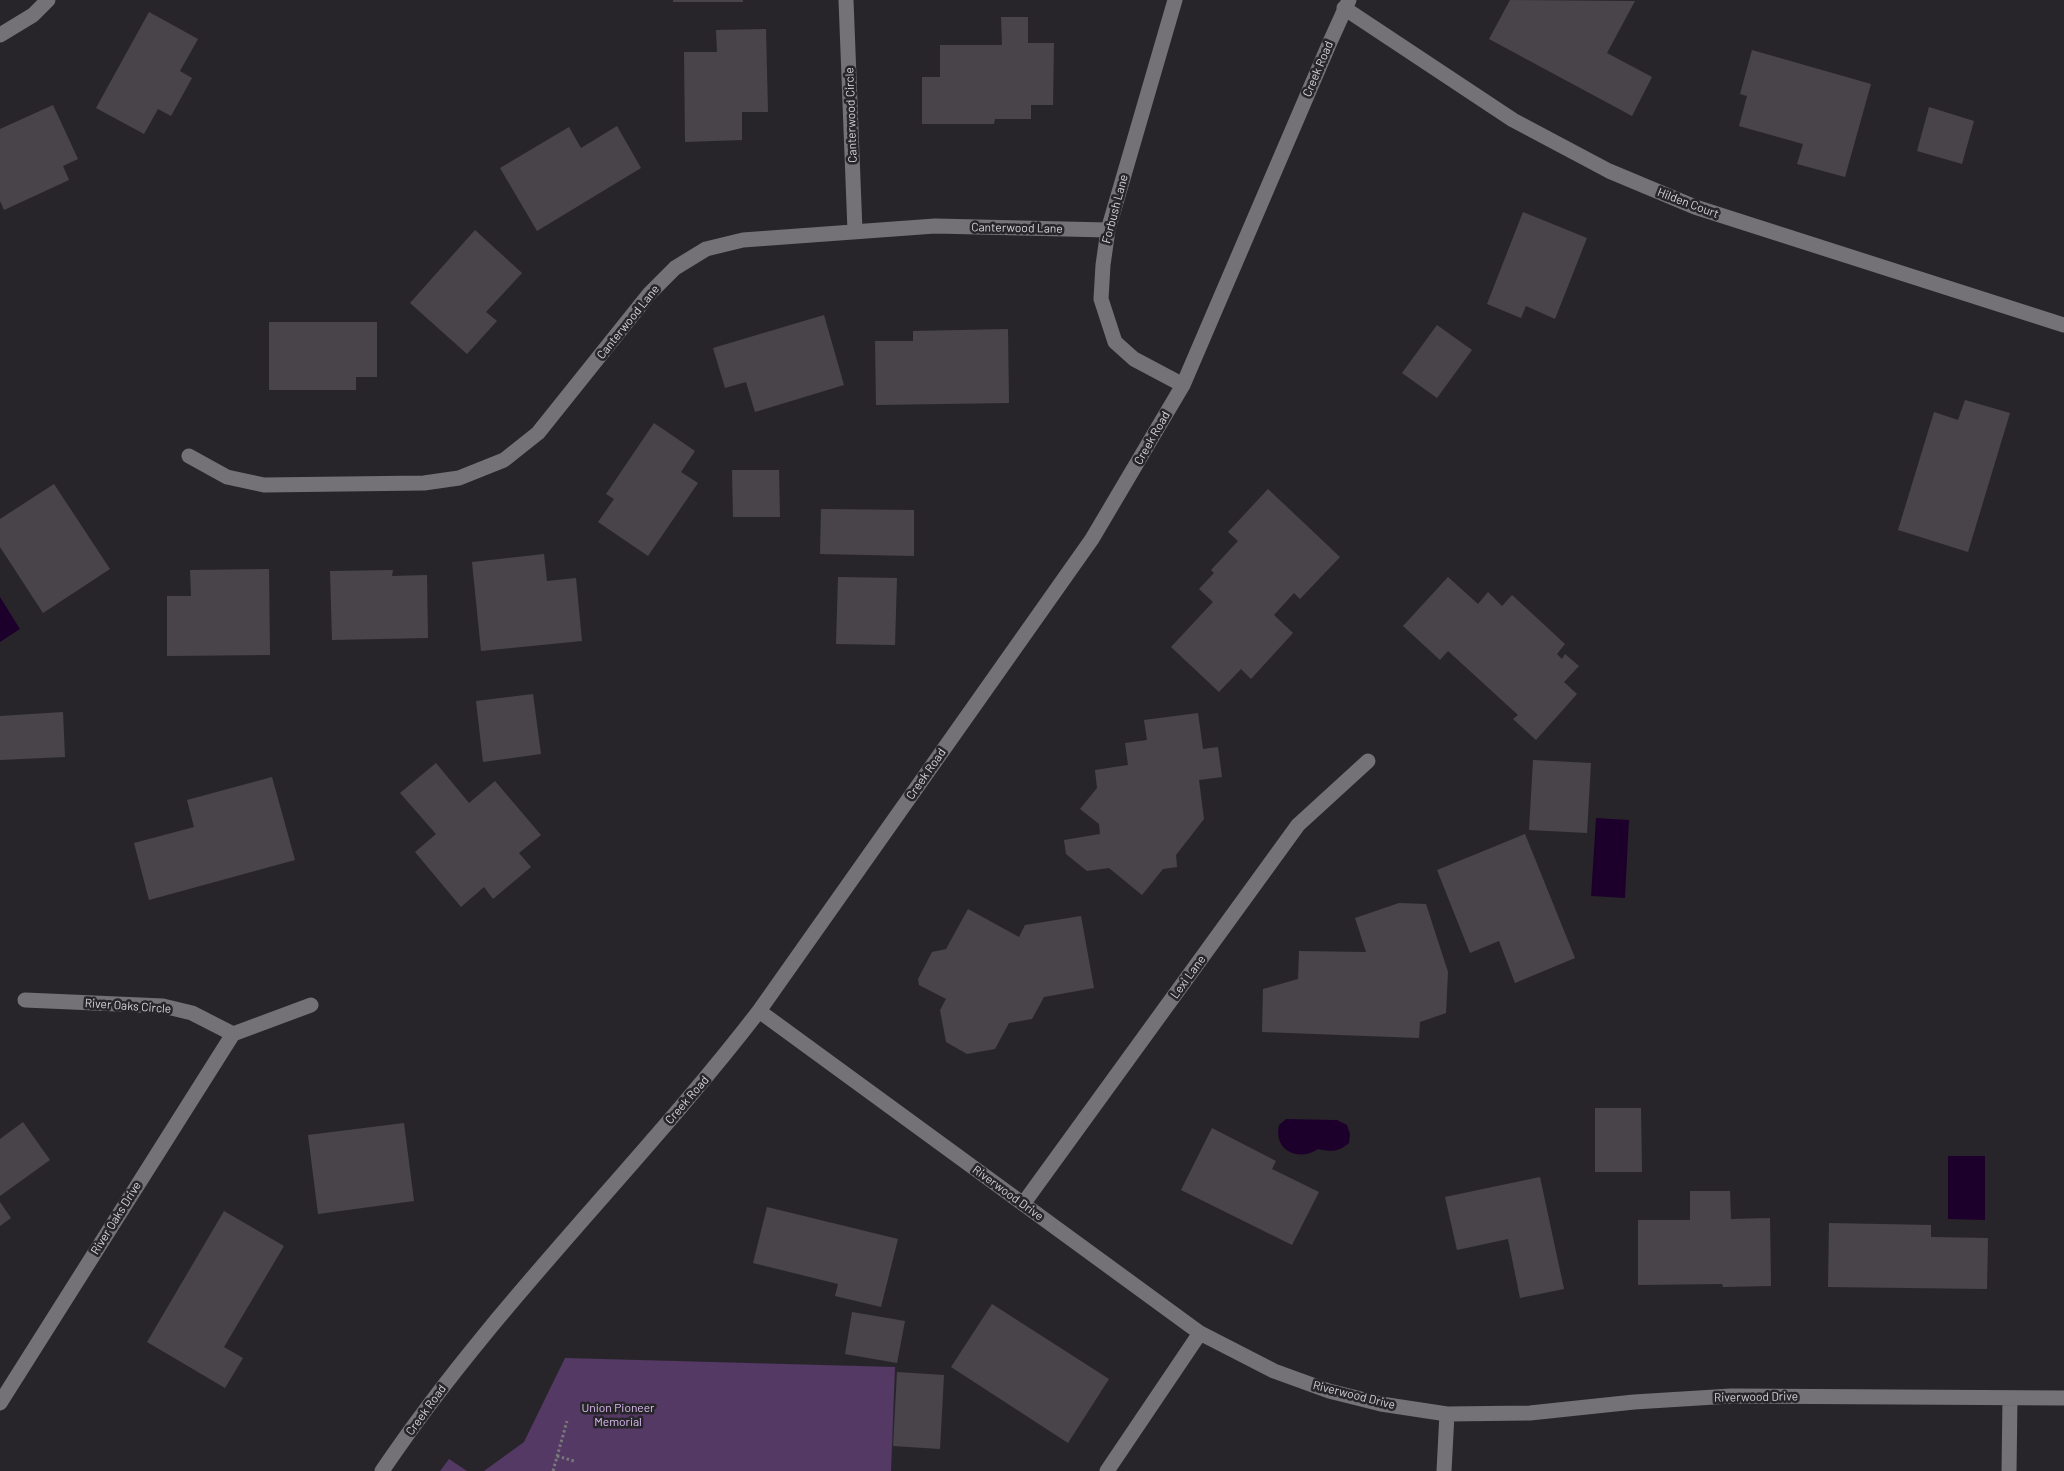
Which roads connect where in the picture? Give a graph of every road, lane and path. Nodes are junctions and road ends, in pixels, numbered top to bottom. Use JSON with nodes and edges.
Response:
{"nodes":[{"id":1,"x":48,"y":0,"type":"edge"},
{"id":2,"x":846,"y":0,"type":"edge"},
{"id":3,"x":1175,"y":0,"type":"edge"},
{"id":4,"x":1347,"y":4,"type":"edge"},
{"id":5,"x":0,"y":35,"type":"edge"},
{"id":6,"x":1108,"y":230,"type":"junction"},
{"id":7,"x":855,"y":231,"type":"junction"},
{"id":8,"x":2064,"y":325,"type":"edge"},
{"id":9,"x":1183,"y":385,"type":"junction"},
{"id":10,"x":189,"y":456,"type":"dead end"},
{"id":11,"x":1368,"y":761,"type":"dead end"},
{"id":12,"x":25,"y":1000,"type":"dead end"},
{"id":13,"x":310,"y":1005,"type":"dead end"},
{"id":14,"x":759,"y":1011,"type":"junction"},
{"id":15,"x":233,"y":1034,"type":"junction"},
{"id":16,"x":1023,"y":1204,"type":"junction"},
{"id":17,"x":1200,"y":1333,"type":"junction"},
{"id":18,"x":2010,"y":1398,"type":"junction"},
{"id":19,"x":2064,"y":1398,"type":"edge"},
{"id":20,"x":0,"y":1402,"type":"edge"},
{"id":21,"x":1446,"y":1414,"type":"junction"},
{"id":22,"x":567,"y":1421,"type":"dead end"},
{"id":23,"x":557,"y":1456,"type":"junction"},
{"id":24,"x":574,"y":1461,"type":"dead end"},
{"id":25,"x":382,"y":1471,"type":"edge"},
{"id":26,"x":553,"y":1471,"type":"edge"},
{"id":27,"x":1107,"y":1471,"type":"edge"},
{"id":28,"x":1444,"y":1471,"type":"edge"},
{"id":29,"x":2009,"y":1471,"type":"edge"}],
"edges":[{"from":1,"to":5,"type":"street"},
{"from":2,"to":7,"type":"street","name":"Canterwood Circle"},
{"from":3,"to":6,"type":"street","name":"Forbush Lane"},
{"from":4,"to":8,"type":"street","name":"Hilden Court"},
{"from":4,"to":9,"type":"street","name":"Creek Road"},
{"from":6,"to":7,"type":"street","name":"Canterwood Lane"},
{"from":6,"to":9,"type":"street","name":"Forbush Lane"},
{"from":7,"to":10,"type":"street","name":"Canterwood Lane"},
{"from":9,"to":14,"type":"street","name":"Creek Road"},
{"from":11,"to":16,"type":"street","name":"Lexi Lane"},
{"from":12,"to":15,"type":"street","name":"River Oaks Circle"},
{"from":13,"to":15,"type":"street"},
{"from":14,"to":16,"type":"street","name":"Riverwood Drive"},
{"from":14,"to":25,"type":"street","name":"Creek Road"},
{"from":15,"to":20,"type":"street","name":"River Oaks Drive"},
{"from":16,"to":17,"type":"street","name":"Riverwood Drive"},
{"from":17,"to":21,"type":"street","name":"Riverwood Drive"},
{"from":17,"to":27,"type":"street"},
{"from":18,"to":19,"type":"street","name":"Riverwood Drive"},
{"from":18,"to":21,"type":"street","name":"Riverwood Drive"},
{"from":18,"to":29,"type":"street"},
{"from":21,"to":28,"type":"street"},
{"from":22,"to":23,"type":"path"},
{"from":23,"to":24,"type":"path"},
{"from":23,"to":26,"type":"path"}]}
